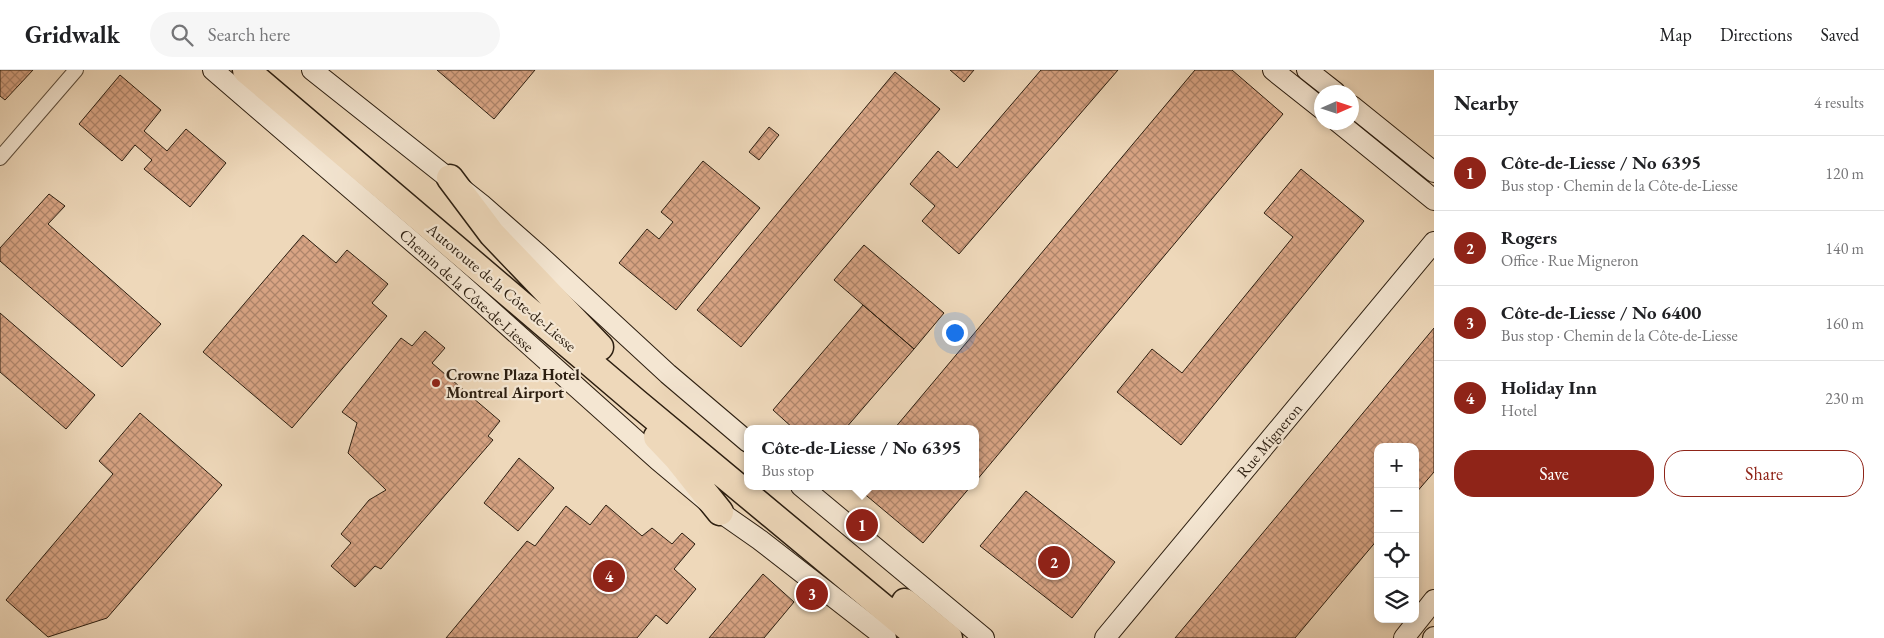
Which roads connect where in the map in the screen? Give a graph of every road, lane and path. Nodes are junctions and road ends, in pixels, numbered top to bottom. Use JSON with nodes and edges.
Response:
{"nodes":[{"id":1,"x":76,"y":70,"type":"edge"},
{"id":2,"x":213,"y":70,"type":"edge"},
{"id":3,"x":246,"y":70,"type":"edge"},
{"id":4,"x":274,"y":70,"type":"edge"},
{"id":5,"x":312,"y":70,"type":"edge"},
{"id":6,"x":1273,"y":70,"type":"edge"},
{"id":7,"x":1307,"y":70,"type":"edge"},
{"id":8,"x":1326,"y":85,"type":"edge"},
{"id":9,"x":1314,"y":103,"type":"edge"},
{"id":10,"x":1359,"y":112,"type":"edge"},
{"id":11,"x":1348,"y":130,"type":"edge"},
{"id":12,"x":0,"y":158,"type":"edge"},
{"id":13,"x":1434,"y":172,"type":"edge"},
{"id":14,"x":450,"y":178,"type":"junction"},
{"id":15,"x":1434,"y":200,"type":"edge"},
{"id":16,"x":1434,"y":242,"type":"edge"},
{"id":17,"x":588,"y":349,"type":"junction"},
{"id":18,"x":744,"y":439,"type":"edge"},
{"id":19,"x":744,"y":468,"type":"edge"},
{"id":20,"x":744,"y":485,"type":"edge"},
{"id":21,"x":750,"y":490,"type":"edge"},
{"id":22,"x":771,"y":490,"type":"edge"},
{"id":23,"x":805,"y":490,"type":"edge"},
{"id":24,"x":720,"y":512,"type":"junction"},
{"id":25,"x":1434,"y":600,"type":"edge"},
{"id":26,"x":886,"y":638,"type":"edge"},
{"id":27,"x":920,"y":638,"type":"edge"},
{"id":28,"x":949,"y":638,"type":"edge"},
{"id":29,"x":984,"y":638,"type":"edge"},
{"id":30,"x":1104,"y":638,"type":"edge"},
{"id":31,"x":1404,"y":638,"type":"edge"}],
"edges":[{"from":1,"to":12,"type":"street"},
{"from":2,"to":24,"type":"main road","name":"Chemin de la Côte-de-Liesse"},
{"from":3,"to":17,"type":"highway","name":"Autoroute de la Côte-de-Liesse"},
{"from":4,"to":17,"type":"highway","name":"Autoroute de la Côte-de-Liesse"},
{"from":5,"to":14,"type":"main road"},
{"from":6,"to":9,"type":"main road"},
{"from":7,"to":8,"type":"main road"},
{"from":10,"to":13,"type":"main road"},
{"from":11,"to":15,"type":"main road"},
{"from":14,"to":17,"type":"highway"},
{"from":14,"to":18,"type":"main road"},
{"from":16,"to":30,"type":"main road","name":"Rue Migneron"},
{"from":17,"to":19,"type":"highway","name":"Autoroute de la Côte-de-Liesse"},
{"from":17,"to":20,"type":"highway","name":"Autoroute de la Côte-de-Liesse"},
{"from":17,"to":24,"type":"highway"},
{"from":21,"to":27,"type":"highway","name":"Autoroute de la Côte-de-Liesse"},
{"from":22,"to":28,"type":"highway"},
{"from":23,"to":29,"type":"main road"},
{"from":24,"to":26,"type":"main road","name":"Chemin de la Côte-de-Liesse"},
{"from":25,"to":31,"type":"main road"}]}
